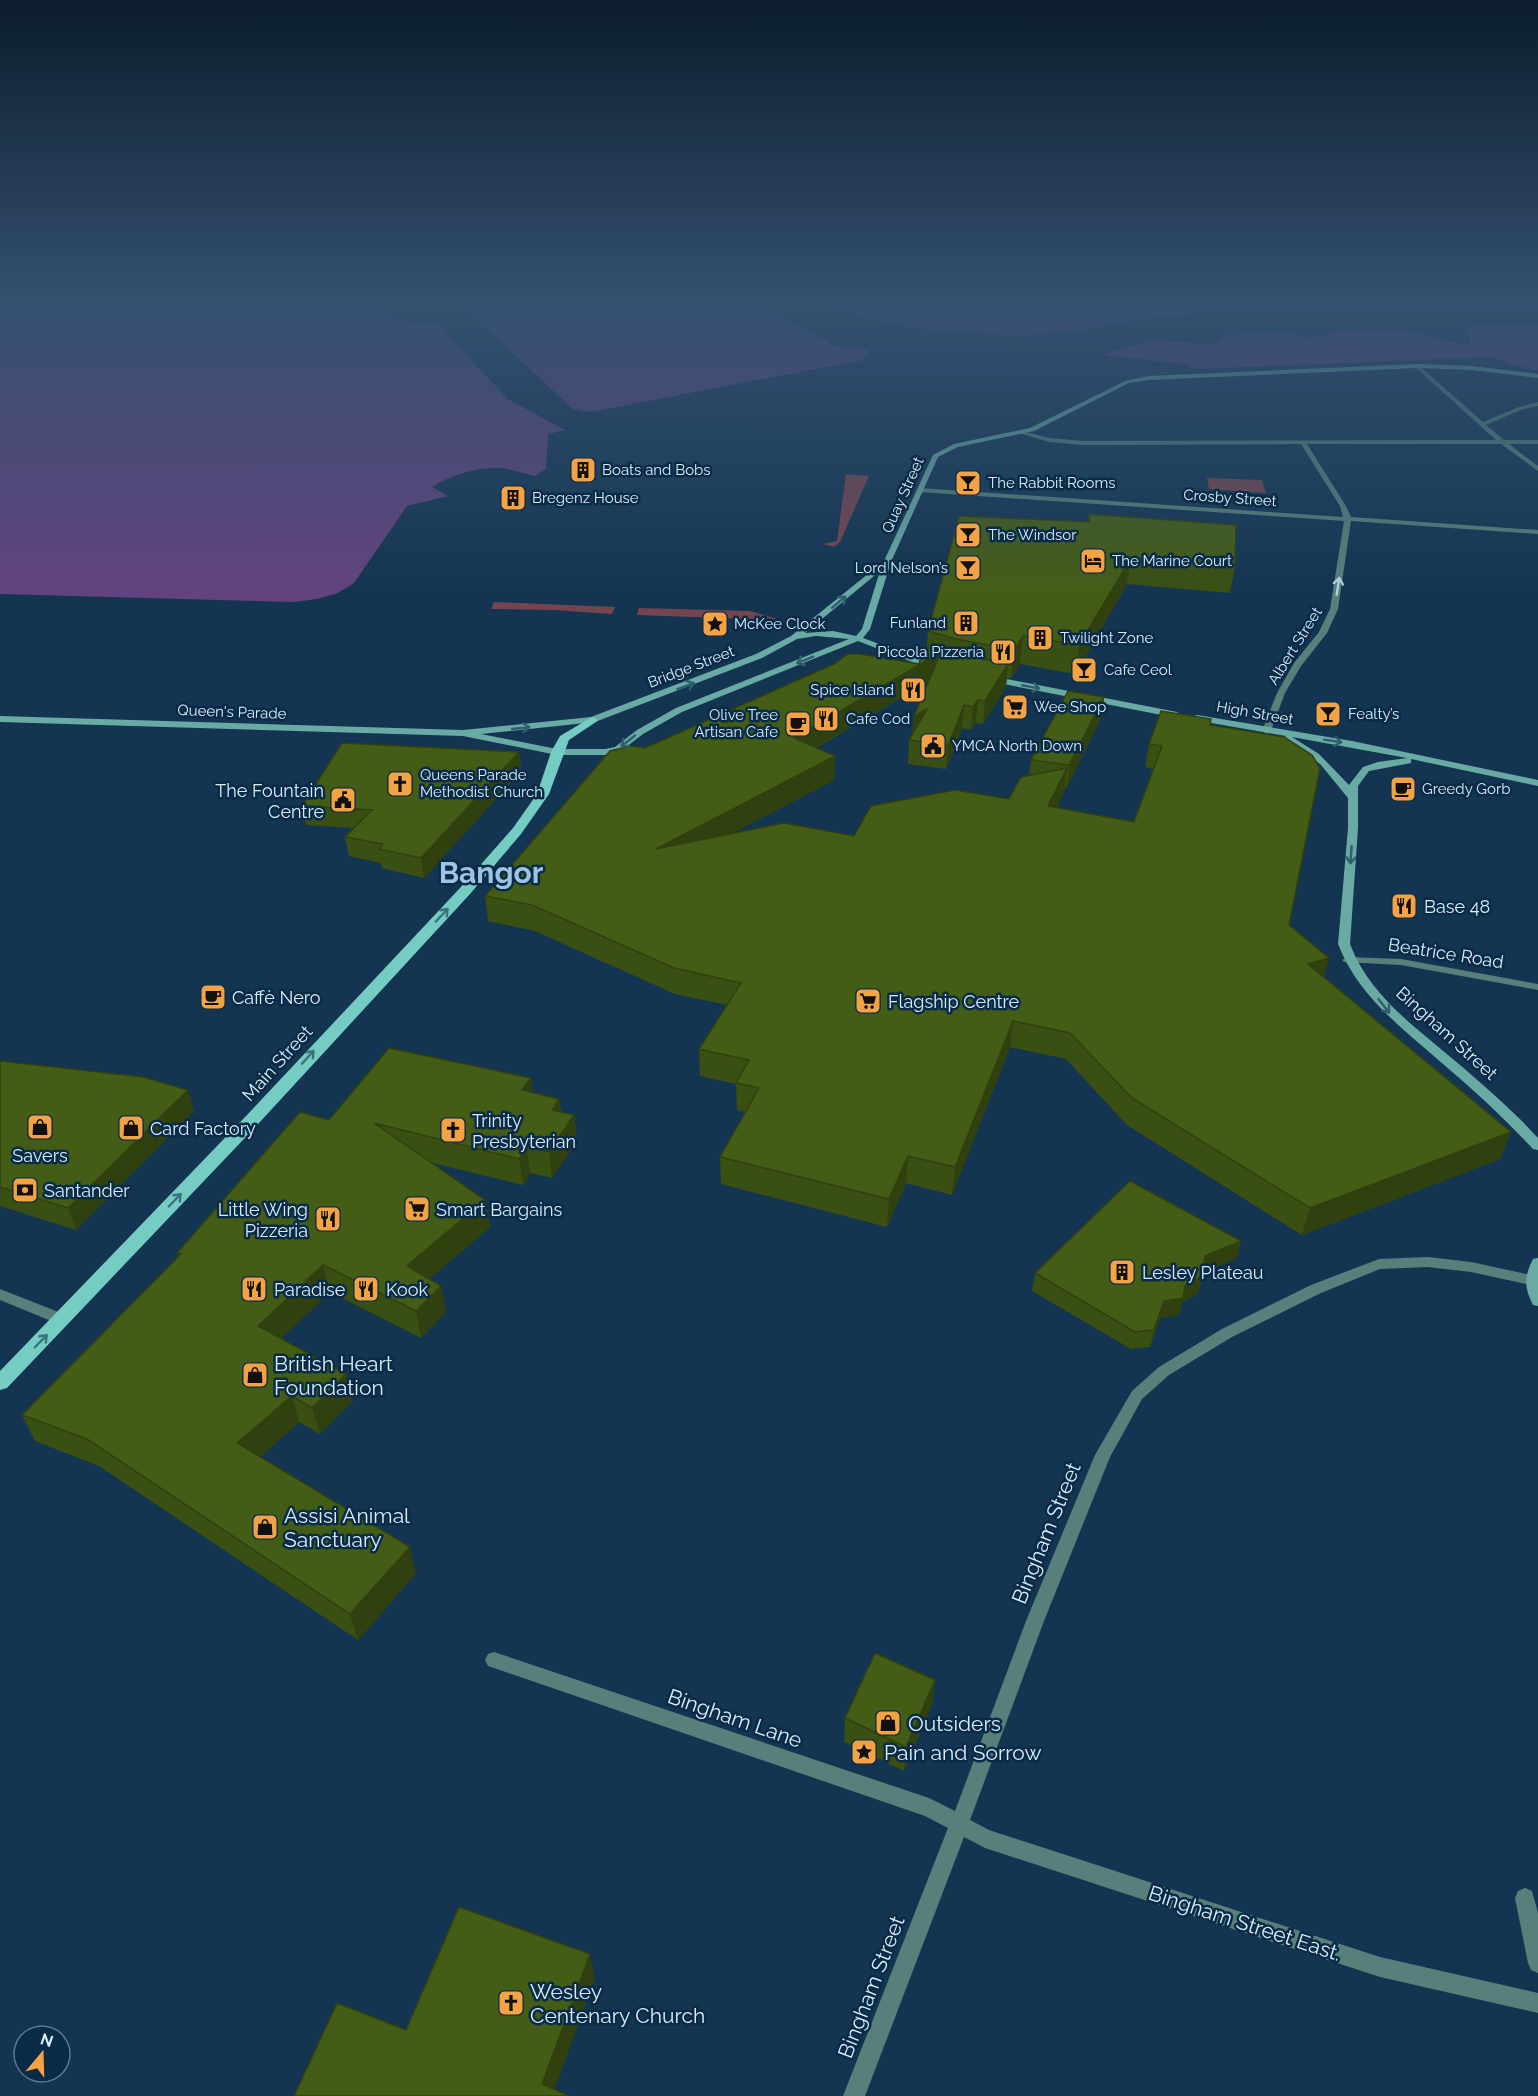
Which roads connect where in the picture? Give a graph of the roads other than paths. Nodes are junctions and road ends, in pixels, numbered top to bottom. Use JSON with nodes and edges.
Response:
{"nodes":[{"id":1,"x":1097,"y":398,"type":"edge"},
{"id":2,"x":1453,"y":398,"type":"edge"},
{"id":3,"x":1538,"y":404,"type":"edge"},
{"id":4,"x":1483,"y":424,"type":"junction"},
{"id":5,"x":1022,"y":433,"type":"junction"},
{"id":6,"x":1502,"y":442,"type":"junction"},
{"id":7,"x":1538,"y":442,"type":"edge"},
{"id":8,"x":1303,"y":443,"type":"junction"},
{"id":9,"x":1538,"y":469,"type":"edge"},
{"id":10,"x":920,"y":490,"type":"junction"},
{"id":11,"x":1348,"y":520,"type":"junction"},
{"id":12,"x":1538,"y":532,"type":"edge"},
{"id":13,"x":887,"y":562,"type":"junction"},
{"id":14,"x":794,"y":638,"type":"junction"},
{"id":15,"x":859,"y":638,"type":"junction"},
{"id":16,"x":946,"y":670,"type":"edge"},
{"id":17,"x":976,"y":676,"type":"edge"},
{"id":18,"x":0,"y":719,"type":"edge"},
{"id":19,"x":592,"y":720,"type":"junction"},
{"id":20,"x":1271,"y":732,"type":"junction"},
{"id":21,"x":463,"y":733,"type":"junction"},
{"id":22,"x":557,"y":752,"type":"junction"},
{"id":23,"x":1424,"y":760,"type":"junction"},
{"id":24,"x":1538,"y":783,"type":"edge"},
{"id":25,"x":1352,"y":797,"type":"junction"},
{"id":26,"x":1348,"y":960,"type":"junction"},
{"id":27,"x":1538,"y":987,"type":"edge"},
{"id":28,"x":1538,"y":1146,"type":"edge"},
{"id":29,"x":1538,"y":1263,"type":"edge"},
{"id":30,"x":1531,"y":1280,"type":"junction"},
{"id":31,"x":0,"y":1294,"type":"edge"},
{"id":32,"x":1538,"y":1302,"type":"edge"},
{"id":33,"x":61,"y":1319,"type":"junction"},
{"id":34,"x":0,"y":1383,"type":"edge"},
{"id":35,"x":494,"y":1660,"type":"dead end"},
{"id":36,"x":958,"y":1825,"type":"junction"},
{"id":37,"x":1525,"y":1898,"type":"dead end"},
{"id":38,"x":1538,"y":1964,"type":"edge"},
{"id":39,"x":1538,"y":2003,"type":"edge"},
{"id":40,"x":854,"y":2096,"type":"edge"}],
"edges":[{"from":1,"to":5,"type":"street","name":"Quay Street"},
{"from":2,"to":4,"type":"street"},
{"from":3,"to":4,"type":"street"},
{"from":4,"to":6,"type":"street"},
{"from":5,"to":8,"type":"street"},
{"from":5,"to":10,"type":"street","name":"Quay Street"},
{"from":6,"to":7,"type":"street"},
{"from":6,"to":8,"type":"street"},
{"from":6,"to":9,"type":"street"},
{"from":8,"to":11,"type":"street"},
{"from":10,"to":11,"type":"street","name":"Crosby Street"},
{"from":10,"to":13,"type":"street","name":"Quay Street"},
{"from":11,"to":12,"type":"street","name":"Crosby Street"},
{"from":20,"to":11,"type":"street","name":"Albert Street","one_way":true},
{"from":14,"to":13,"type":"street","name":"Bridge Street","one_way":true},
{"from":13,"to":15,"type":"street"},
{"from":14,"to":15,"type":"street"},
{"from":19,"to":14,"type":"street","name":"Bridge Street","one_way":true},
{"from":15,"to":16,"type":"street"},
{"from":15,"to":22,"type":"street","name":"Bridge Street","one_way":true},
{"from":17,"to":20,"type":"street","name":"High Street","one_way":true},
{"from":18,"to":21,"type":"street","name":"Queen's Parade"},
{"from":21,"to":19,"type":"street","name":"Bridge Street","one_way":true},
{"from":19,"to":22,"type":"main road","name":"Main Street"},
{"from":20,"to":23,"type":"street","name":"High Street","one_way":true},
{"from":20,"to":25,"type":"street"},
{"from":21,"to":22,"type":"street"},
{"from":33,"to":22,"type":"main road","name":"Main Street","one_way":true},
{"from":23,"to":24,"type":"street","name":"High Street"},
{"from":23,"to":25,"type":"street"},
{"from":25,"to":26,"type":"street","one_way":true},
{"from":26,"to":27,"type":"street","name":"Beatrice Road"},
{"from":26,"to":28,"type":"street","name":"Bingham Street","one_way":true},
{"from":29,"to":30,"type":"street"},
{"from":30,"to":32,"type":"street"},
{"from":30,"to":36,"type":"street","name":"Bingham Street"},
{"from":31,"to":33,"type":"street"},
{"from":34,"to":33,"type":"main road","name":"Main Street","one_way":true},
{"from":35,"to":36,"type":"street","name":"Bingham Lane"},
{"from":36,"to":39,"type":"street","name":"Bingham Street East."},
{"from":36,"to":40,"type":"street","name":"Bingham Street"},
{"from":37,"to":38,"type":"street"}]}
